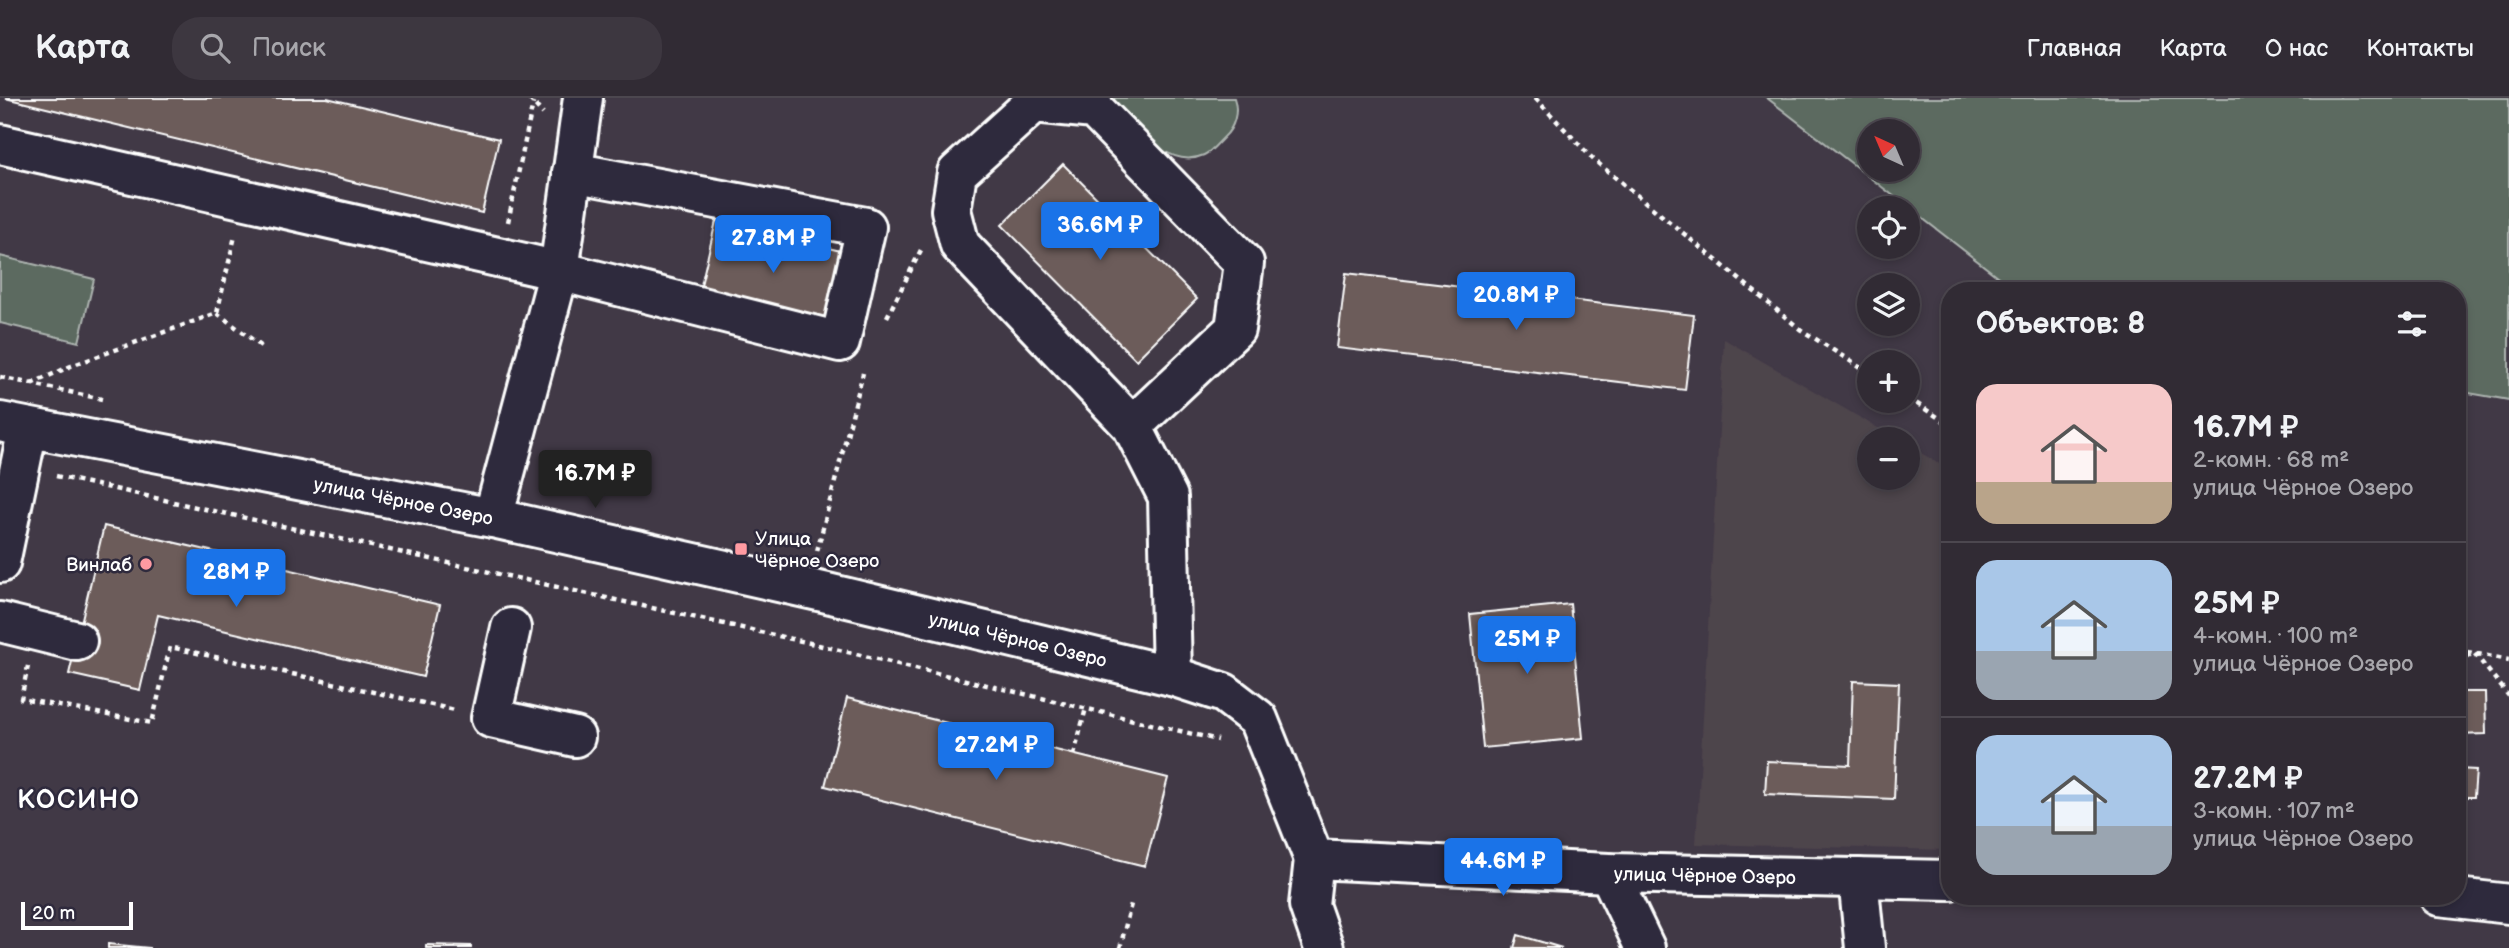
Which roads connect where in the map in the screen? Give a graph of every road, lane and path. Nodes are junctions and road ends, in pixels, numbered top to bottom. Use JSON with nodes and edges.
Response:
{"nodes":[{"id":1,"x":583,"y":98,"type":"edge"},
{"id":2,"x":1535,"y":98,"type":"edge"},
{"id":3,"x":533,"y":103,"type":"dead end"},
{"id":4,"x":0,"y":144,"type":"edge"},
{"id":5,"x":572,"y":172,"type":"junction"},
{"id":6,"x":244,"y":199,"type":"junction"},
{"id":7,"x":951,"y":210,"type":"junction"},
{"id":8,"x":500,"y":257,"type":"junction"},
{"id":9,"x":559,"y":271,"type":"junction"},
{"id":10,"x":217,"y":313,"type":"junction"},
{"id":11,"x":886,"y":321,"type":"dead end"},
{"id":12,"x":265,"y":349,"type":"dead end"},
{"id":13,"x":1857,"y":365,"type":"edge"},
{"id":14,"x":866,"y":367,"type":"dead end"},
{"id":15,"x":31,"y":384,"type":"dead end"},
{"id":16,"x":1920,"y":406,"type":"edge"},
{"id":17,"x":1941,"y":419,"type":"edge"},
{"id":18,"x":14,"y":425,"type":"edge"},
{"id":19,"x":1132,"y":426,"type":"junction"},
{"id":20,"x":20,"y":468,"type":"junction"},
{"id":21,"x":493,"y":518,"type":"junction"},
{"id":22,"x":0,"y":562,"type":"edge"},
{"id":23,"x":815,"y":562,"type":"dead end"},
{"id":24,"x":18,"y":627,"type":"edge"},
{"id":25,"x":511,"y":628,"type":"dead end"},
{"id":26,"x":77,"y":641,"type":"dead end"},
{"id":27,"x":2466,"y":652,"type":"edge"},
{"id":28,"x":2474,"y":653,"type":"junction"},
{"id":29,"x":2466,"y":657,"type":"edge"},
{"id":30,"x":2509,"y":660,"type":"edge"},
{"id":31,"x":1172,"y":676,"type":"junction"},
{"id":32,"x":2509,"y":696,"type":"edge"},
{"id":33,"x":1086,"y":708,"type":"junction"},
{"id":34,"x":491,"y":718,"type":"junction"},
{"id":35,"x":575,"y":737,"type":"dead end"},
{"id":36,"x":1221,"y":741,"type":"dead end"},
{"id":37,"x":1074,"y":754,"type":"dead end"},
{"id":38,"x":1314,"y":859,"type":"junction"},
{"id":39,"x":1609,"y":873,"type":"junction"},
{"id":40,"x":1858,"y":878,"type":"junction"},
{"id":41,"x":1941,"y":880,"type":"edge"},
{"id":42,"x":2466,"y":899,"type":"edge"},
{"id":43,"x":1132,"y":900,"type":"dead end"},
{"id":44,"x":2509,"y":904,"type":"edge"},
{"id":45,"x":1121,"y":948,"type":"edge"},
{"id":46,"x":1324,"y":948,"type":"edge"},
{"id":47,"x":1646,"y":948,"type":"edge"},
{"id":48,"x":1866,"y":948,"type":"edge"}],
"edges":[{"from":1,"to":5,"type":"street"},
{"from":2,"to":13,"type":"path"},
{"from":3,"to":8,"type":"path"},
{"from":4,"to":6,"type":"street"},
{"from":5,"to":9,"type":"street"},
{"from":5,"to":9,"type":"street"},
{"from":6,"to":8,"type":"street"},
{"from":6,"to":10,"type":"path"},
{"from":7,"to":11,"type":"path"},
{"from":7,"to":19,"type":"street"},
{"from":7,"to":19,"type":"street"},
{"from":8,"to":9,"type":"street"},
{"from":9,"to":21,"type":"street"},
{"from":10,"to":12,"type":"path"},
{"from":10,"to":15,"type":"path"},
{"from":14,"to":23,"type":"path"},
{"from":16,"to":17,"type":"path"},
{"from":18,"to":20,"type":"street"},
{"from":18,"to":21,"type":"street","name":"улица Чёрное Озеро"},
{"from":19,"to":31,"type":"street"},
{"from":20,"to":22,"type":"street"},
{"from":20,"to":33,"type":"path"},
{"from":21,"to":31,"type":"street","name":"улица Чёрное Озеро"},
{"from":24,"to":26,"type":"street"},
{"from":24,"to":34,"type":"path"},
{"from":25,"to":34,"type":"street"},
{"from":27,"to":28,"type":"path"},
{"from":28,"to":29,"type":"path"},
{"from":28,"to":30,"type":"path"},
{"from":28,"to":32,"type":"path"},
{"from":31,"to":38,"type":"street","name":"улица Чёрное Озеро"},
{"from":33,"to":36,"type":"path"},
{"from":33,"to":37,"type":"path"},
{"from":34,"to":35,"type":"street"},
{"from":38,"to":39,"type":"street","name":"улица Чёрное Озеро"},
{"from":38,"to":46,"type":"street"},
{"from":39,"to":40,"type":"street","name":"улица Чёрное Озеро"},
{"from":39,"to":47,"type":"street"},
{"from":40,"to":41,"type":"street","name":"улица Чёрное Озеро"},
{"from":40,"to":48,"type":"street"},
{"from":42,"to":44,"type":"street"},
{"from":43,"to":45,"type":"path"}]}
